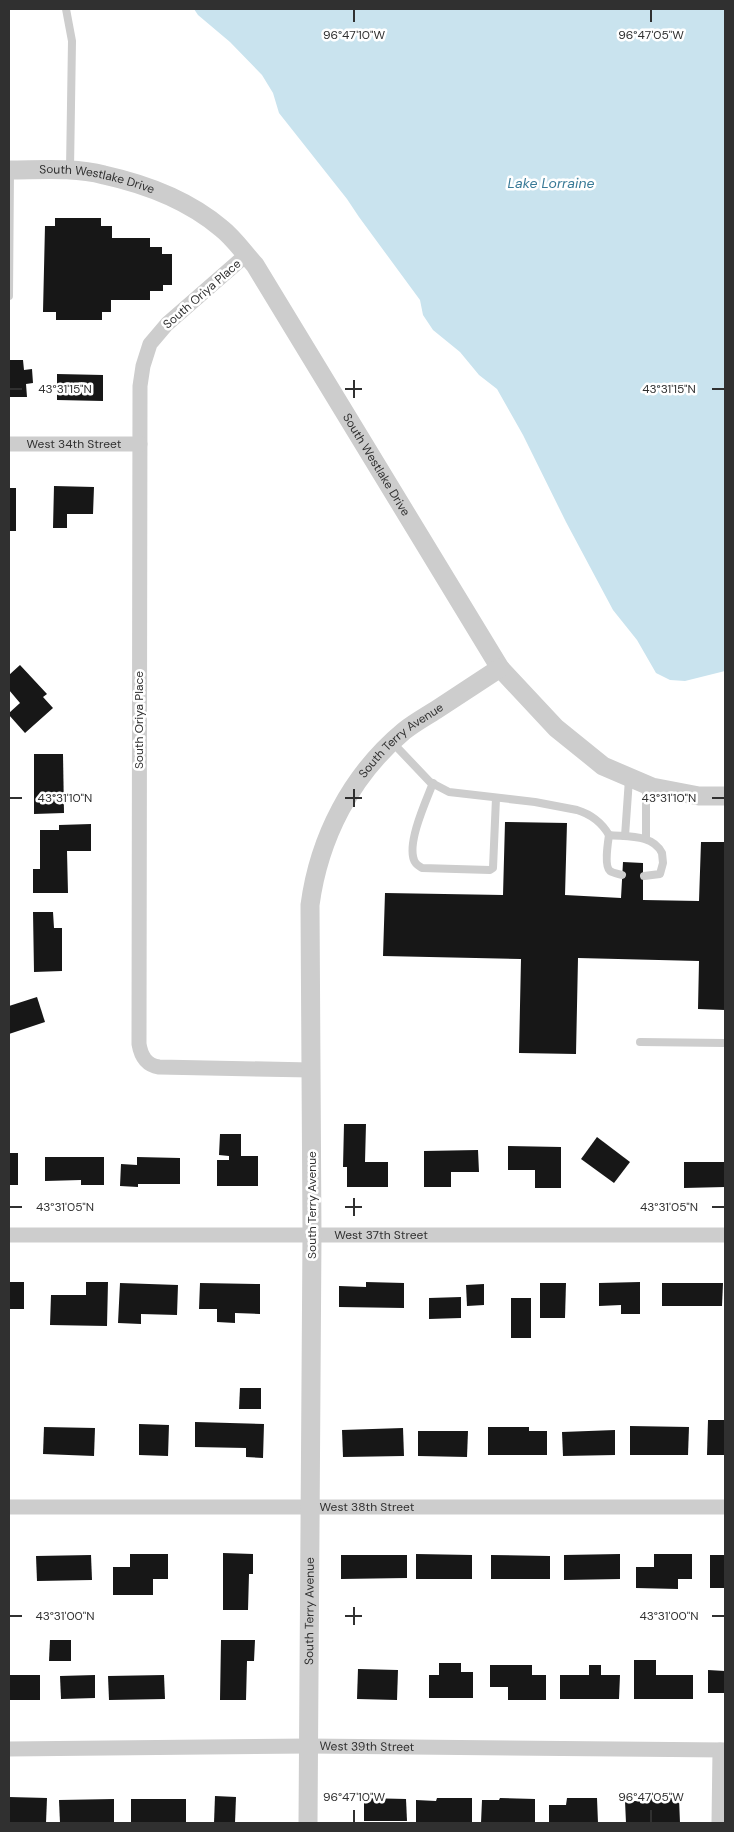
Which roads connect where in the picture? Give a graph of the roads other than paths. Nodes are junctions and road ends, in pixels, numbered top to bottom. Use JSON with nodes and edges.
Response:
{"nodes":[{"id":1,"x":66,"y":9,"type":"edge"},
{"id":2,"x":9,"y":170,"type":"edge"},
{"id":3,"x":70,"y":171,"type":"junction"},
{"id":4,"x":246,"y":255,"type":"junction"},
{"id":5,"x":9,"y":296,"type":"edge"},
{"id":6,"x":9,"y":444,"type":"edge"},
{"id":7,"x":140,"y":444,"type":"junction"},
{"id":8,"x":500,"y":668,"type":"junction"},
{"id":9,"x":392,"y":742,"type":"junction"},
{"id":10,"x":638,"y":780,"type":"junction"},
{"id":11,"x":433,"y":783,"type":"junction"},
{"id":12,"x":725,"y":796,"type":"edge"},
{"id":13,"x":496,"y":798,"type":"junction"},
{"id":14,"x":608,"y":835,"type":"junction"},
{"id":15,"x":625,"y":836,"type":"junction"},
{"id":16,"x":646,"y":839,"type":"junction"},
{"id":17,"x":622,"y":875,"type":"dead end"},
{"id":18,"x":644,"y":876,"type":"dead end"},
{"id":19,"x":640,"y":1042,"type":"dead end"},
{"id":20,"x":725,"y":1043,"type":"edge"},
{"id":21,"x":311,"y":1070,"type":"junction"},
{"id":22,"x":312,"y":1234,"type":"junction"},
{"id":23,"x":9,"y":1235,"type":"edge"},
{"id":24,"x":725,"y":1235,"type":"edge"},
{"id":25,"x":9,"y":1507,"type":"edge"},
{"id":26,"x":311,"y":1507,"type":"junction"},
{"id":27,"x":725,"y":1507,"type":"edge"},
{"id":28,"x":309,"y":1746,"type":"junction"},
{"id":29,"x":9,"y":1749,"type":"edge"},
{"id":30,"x":723,"y":1750,"type":"edge"},
{"id":31,"x":308,"y":1823,"type":"edge"},
{"id":32,"x":719,"y":1823,"type":"edge"}],
"edges":[{"from":1,"to":3,"type":"lane"},
{"from":2,"to":3,"type":"street","name":"South Westlake Drive"},
{"from":2,"to":5,"type":"lane"},
{"from":3,"to":4,"type":"street","name":"South Westlake Drive"},
{"from":4,"to":7,"type":"street","name":"South Oriya Place"},
{"from":4,"to":8,"type":"street","name":"South Westlake Drive"},
{"from":6,"to":7,"type":"street","name":"West 34th Street"},
{"from":7,"to":21,"type":"street","name":"South Oriya Place"},
{"from":8,"to":9,"type":"street","name":"South Terry Avenue"},
{"from":8,"to":10,"type":"street","name":"South Westlake Drive"},
{"from":9,"to":11,"type":"lane"},
{"from":9,"to":21,"type":"street","name":"South Terry Avenue"},
{"from":10,"to":12,"type":"street","name":"South Westlake Drive"},
{"from":10,"to":15,"type":"lane"},
{"from":10,"to":16,"type":"lane"},
{"from":11,"to":13,"type":"lane"},
{"from":11,"to":13,"type":"lane"},
{"from":13,"to":14,"type":"lane"},
{"from":14,"to":15,"type":"lane"},
{"from":14,"to":17,"type":"lane"},
{"from":15,"to":16,"type":"lane"},
{"from":16,"to":18,"type":"lane"},
{"from":19,"to":20,"type":"lane"},
{"from":21,"to":22,"type":"street","name":"South Terry Avenue"},
{"from":22,"to":23,"type":"street","name":"West 37th Street"},
{"from":22,"to":24,"type":"street","name":"West 37th Street"},
{"from":22,"to":26,"type":"street","name":"South Terry Avenue"},
{"from":25,"to":26,"type":"street","name":"West 38th Street"},
{"from":26,"to":27,"type":"street","name":"West 38th Street"},
{"from":26,"to":28,"type":"street","name":"South Terry Avenue"},
{"from":28,"to":29,"type":"street","name":"West 39th Street"},
{"from":28,"to":30,"type":"street","name":"West 39th Street"},
{"from":28,"to":31,"type":"street","name":"South Terry Avenue"},
{"from":30,"to":32,"type":"street"}]}
